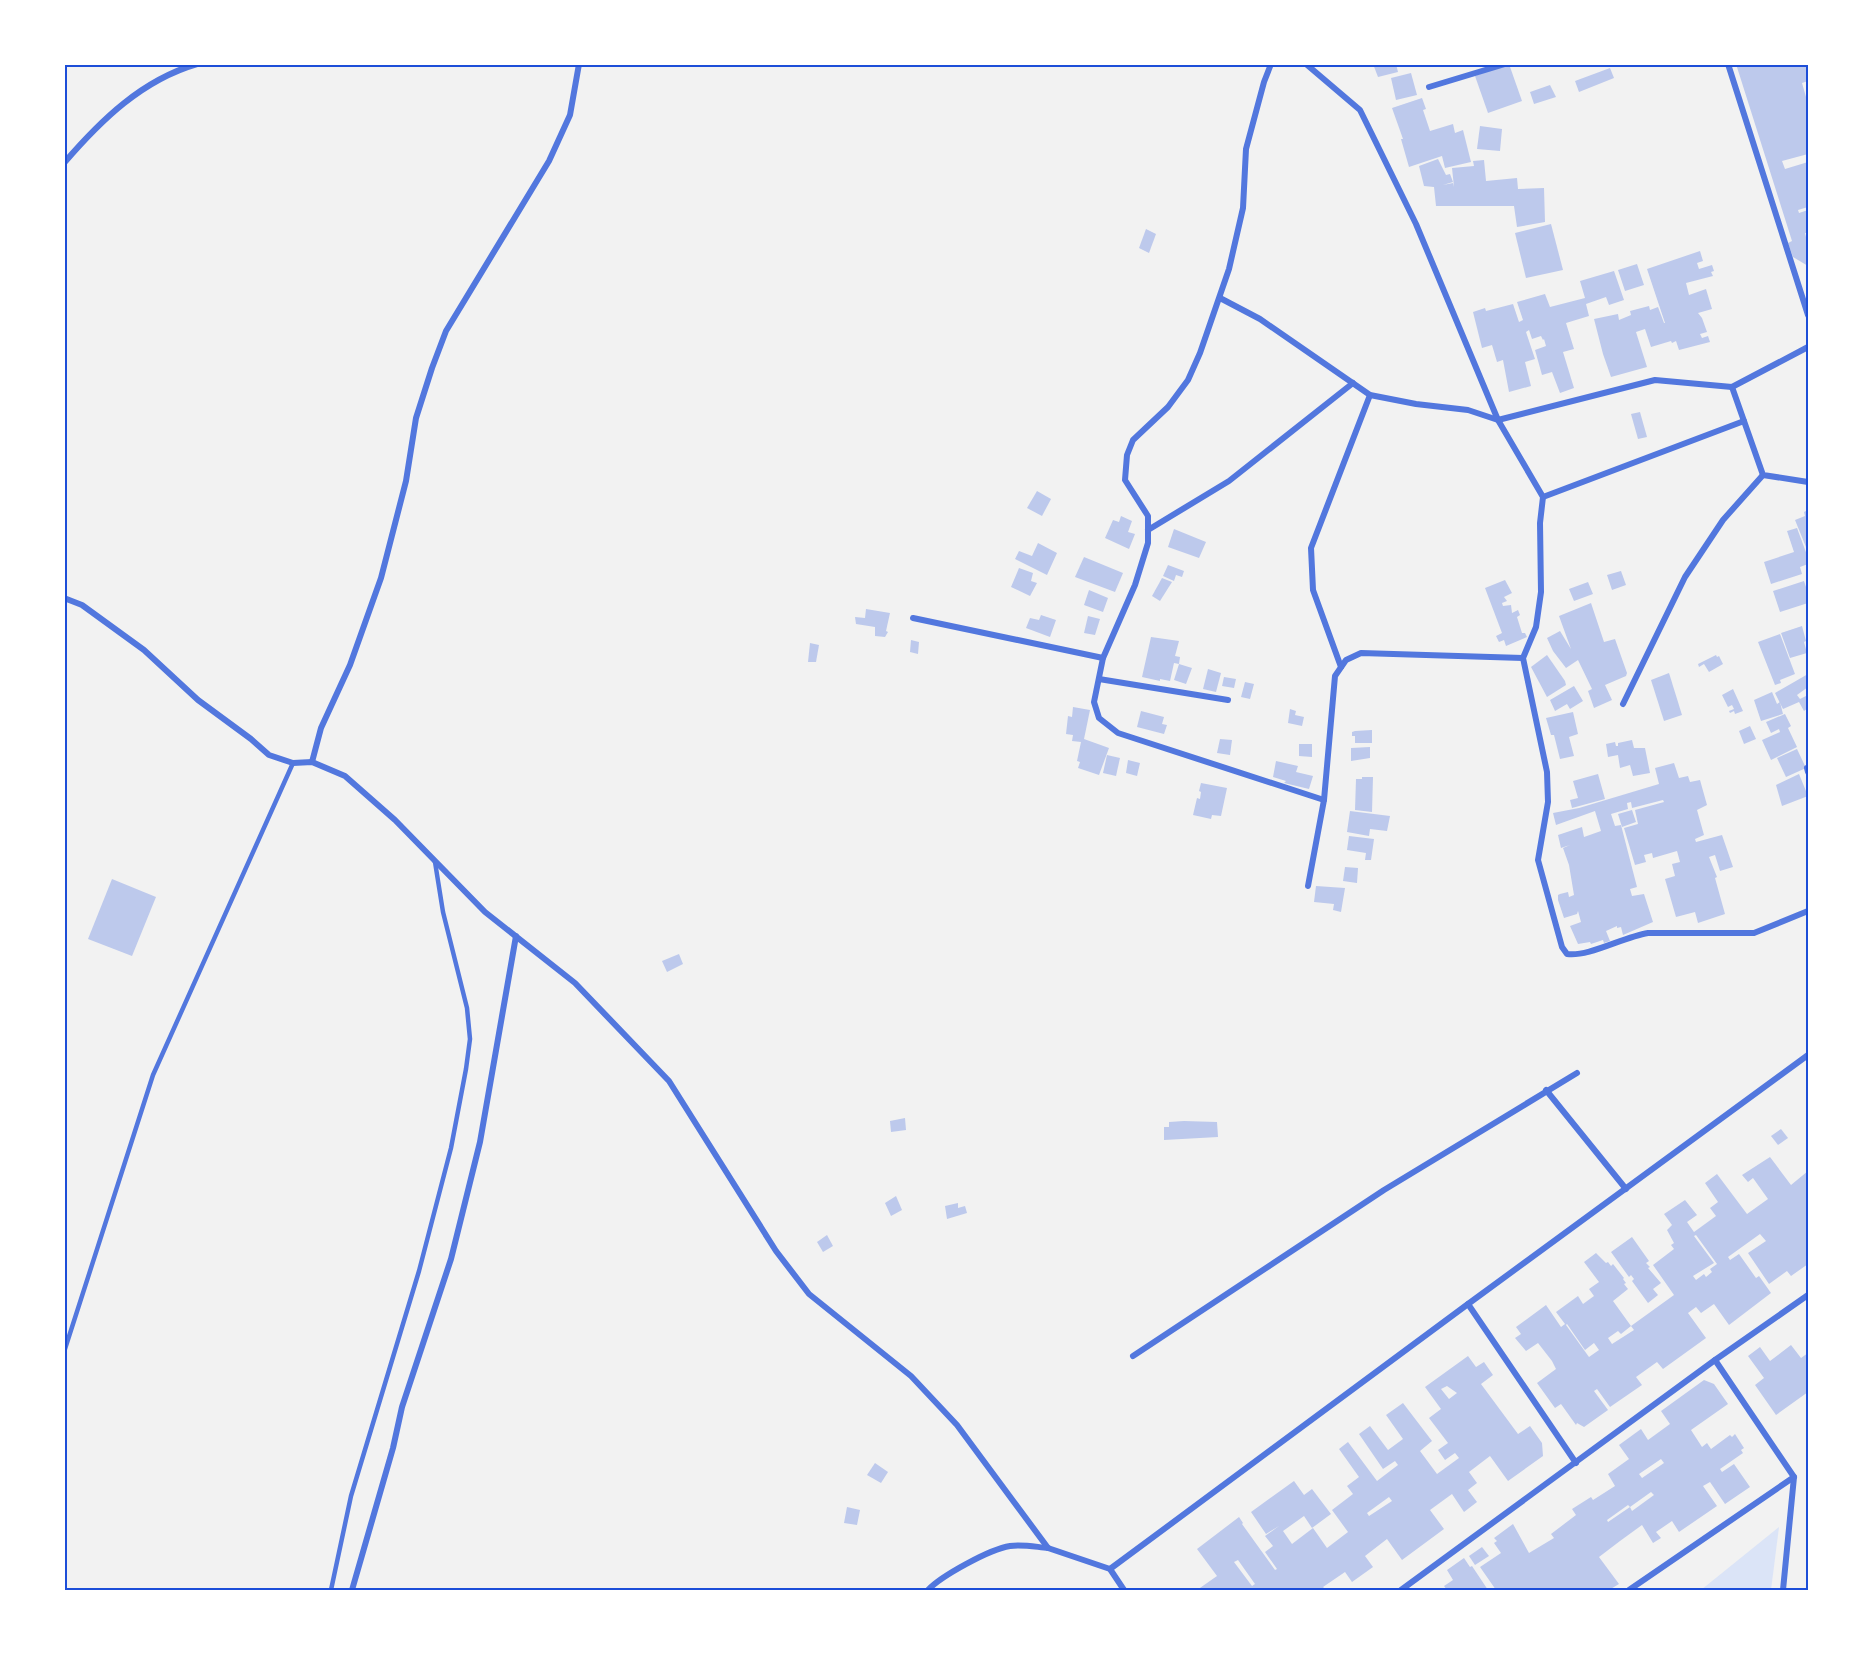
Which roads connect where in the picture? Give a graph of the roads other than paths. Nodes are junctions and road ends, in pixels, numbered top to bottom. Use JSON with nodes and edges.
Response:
{"nodes":[{"id":1,"x":197,"y":64,"type":"edge"},
{"id":2,"x":579,"y":64,"type":"edge"},
{"id":3,"x":1270,"y":64,"type":"edge"},
{"id":4,"x":1306,"y":64,"type":"edge"},
{"id":5,"x":1506,"y":64,"type":"edge"},
{"id":6,"x":1728,"y":64,"type":"edge"},
{"id":7,"x":1429,"y":87,"type":"dead end"},
{"id":8,"x":64,"y":163,"type":"edge"},
{"id":9,"x":1220,"y":298,"type":"junction"},
{"id":10,"x":1809,"y":315,"type":"edge"},
{"id":11,"x":1809,"y":346,"type":"edge"},
{"id":12,"x":1353,"y":383,"type":"junction"},
{"id":13,"x":1732,"y":387,"type":"junction"},
{"id":14,"x":1370,"y":395,"type":"junction"},
{"id":15,"x":1498,"y":420,"type":"junction"},
{"id":16,"x":1744,"y":421,"type":"junction"},
{"id":17,"x":1763,"y":475,"type":"junction"},
{"id":18,"x":1809,"y":482,"type":"edge"},
{"id":19,"x":1542,"y":496,"type":"junction"},
{"id":20,"x":1148,"y":530,"type":"junction"},
{"id":21,"x":64,"y":598,"type":"edge"},
{"id":22,"x":913,"y":618,"type":"dead end"},
{"id":23,"x":1102,"y":658,"type":"junction"},
{"id":24,"x":1523,"y":658,"type":"junction"},
{"id":25,"x":1341,"y":667,"type":"junction"},
{"id":26,"x":1099,"y":679,"type":"junction"},
{"id":27,"x":1228,"y":700,"type":"dead end"},
{"id":28,"x":1623,"y":704,"type":"dead end"},
{"id":29,"x":312,"y":762,"type":"junction"},
{"id":30,"x":293,"y":763,"type":"junction"},
{"id":31,"x":1324,"y":800,"type":"junction"},
{"id":32,"x":435,"y":862,"type":"junction"},
{"id":33,"x":1308,"y":886,"type":"dead end"},
{"id":34,"x":1809,"y":911,"type":"edge"},
{"id":35,"x":516,"y":936,"type":"junction"},
{"id":36,"x":1809,"y":1055,"type":"edge"},
{"id":37,"x":1577,"y":1073,"type":"dead end"},
{"id":38,"x":1546,"y":1090,"type":"junction"},
{"id":39,"x":1626,"y":1189,"type":"junction"},
{"id":40,"x":1809,"y":1295,"type":"edge"},
{"id":41,"x":1468,"y":1304,"type":"junction"},
{"id":42,"x":64,"y":1352,"type":"edge"},
{"id":43,"x":1133,"y":1356,"type":"dead end"},
{"id":44,"x":1715,"y":1360,"type":"junction"},
{"id":45,"x":1576,"y":1463,"type":"junction"},
{"id":46,"x":1794,"y":1478,"type":"junction"},
{"id":47,"x":1048,"y":1548,"type":"junction"},
{"id":48,"x":1110,"y":1569,"type":"junction"},
{"id":49,"x":331,"y":1590,"type":"edge"},
{"id":50,"x":352,"y":1590,"type":"edge"},
{"id":51,"x":928,"y":1590,"type":"edge"},
{"id":52,"x":1124,"y":1590,"type":"edge"},
{"id":53,"x":1401,"y":1590,"type":"edge"},
{"id":54,"x":1631,"y":1590,"type":"edge"},
{"id":55,"x":1783,"y":1590,"type":"edge"}],
"edges":[{"from":1,"to":8,"type":"street"},
{"from":2,"to":29,"type":"street"},
{"from":3,"to":9,"type":"street"},
{"from":4,"to":15,"type":"street"},
{"from":5,"to":7,"type":"street"},
{"from":6,"to":10,"type":"street"},
{"from":9,"to":12,"type":"street"},
{"from":9,"to":20,"type":"street"},
{"from":11,"to":13,"type":"street"},
{"from":12,"to":14,"type":"street"},
{"from":12,"to":20,"type":"street"},
{"from":13,"to":15,"type":"street"},
{"from":13,"to":16,"type":"street"},
{"from":14,"to":15,"type":"street"},
{"from":14,"to":25,"type":"street"},
{"from":15,"to":19,"type":"street"},
{"from":16,"to":17,"type":"street"},
{"from":16,"to":19,"type":"street"},
{"from":17,"to":18,"type":"street"},
{"from":17,"to":28,"type":"street"},
{"from":19,"to":24,"type":"street"},
{"from":20,"to":23,"type":"street"},
{"from":21,"to":30,"type":"street"},
{"from":22,"to":23,"type":"street"},
{"from":23,"to":26,"type":"street"},
{"from":24,"to":25,"type":"street"},
{"from":24,"to":34,"type":"street"},
{"from":25,"to":31,"type":"street"},
{"from":26,"to":27,"type":"street"},
{"from":26,"to":31,"type":"street"},
{"from":29,"to":30,"type":"street"},
{"from":29,"to":32,"type":"street"},
{"from":30,"to":42,"type":"lane"},
{"from":31,"to":33,"type":"street"},
{"from":32,"to":35,"type":"street"},
{"from":32,"to":49,"type":"lane"},
{"from":35,"to":47,"type":"street"},
{"from":35,"to":50,"type":"street"},
{"from":36,"to":39,"type":"street"},
{"from":37,"to":38,"type":"street"},
{"from":38,"to":39,"type":"street"},
{"from":38,"to":43,"type":"street"},
{"from":39,"to":41,"type":"street"},
{"from":40,"to":44,"type":"street"},
{"from":41,"to":45,"type":"street"},
{"from":41,"to":48,"type":"street"},
{"from":44,"to":45,"type":"street"},
{"from":44,"to":46,"type":"street"},
{"from":45,"to":53,"type":"street"},
{"from":46,"to":54,"type":"street"},
{"from":46,"to":55,"type":"street"},
{"from":47,"to":48,"type":"street"},
{"from":47,"to":51,"type":"street"},
{"from":48,"to":52,"type":"street"}]}
